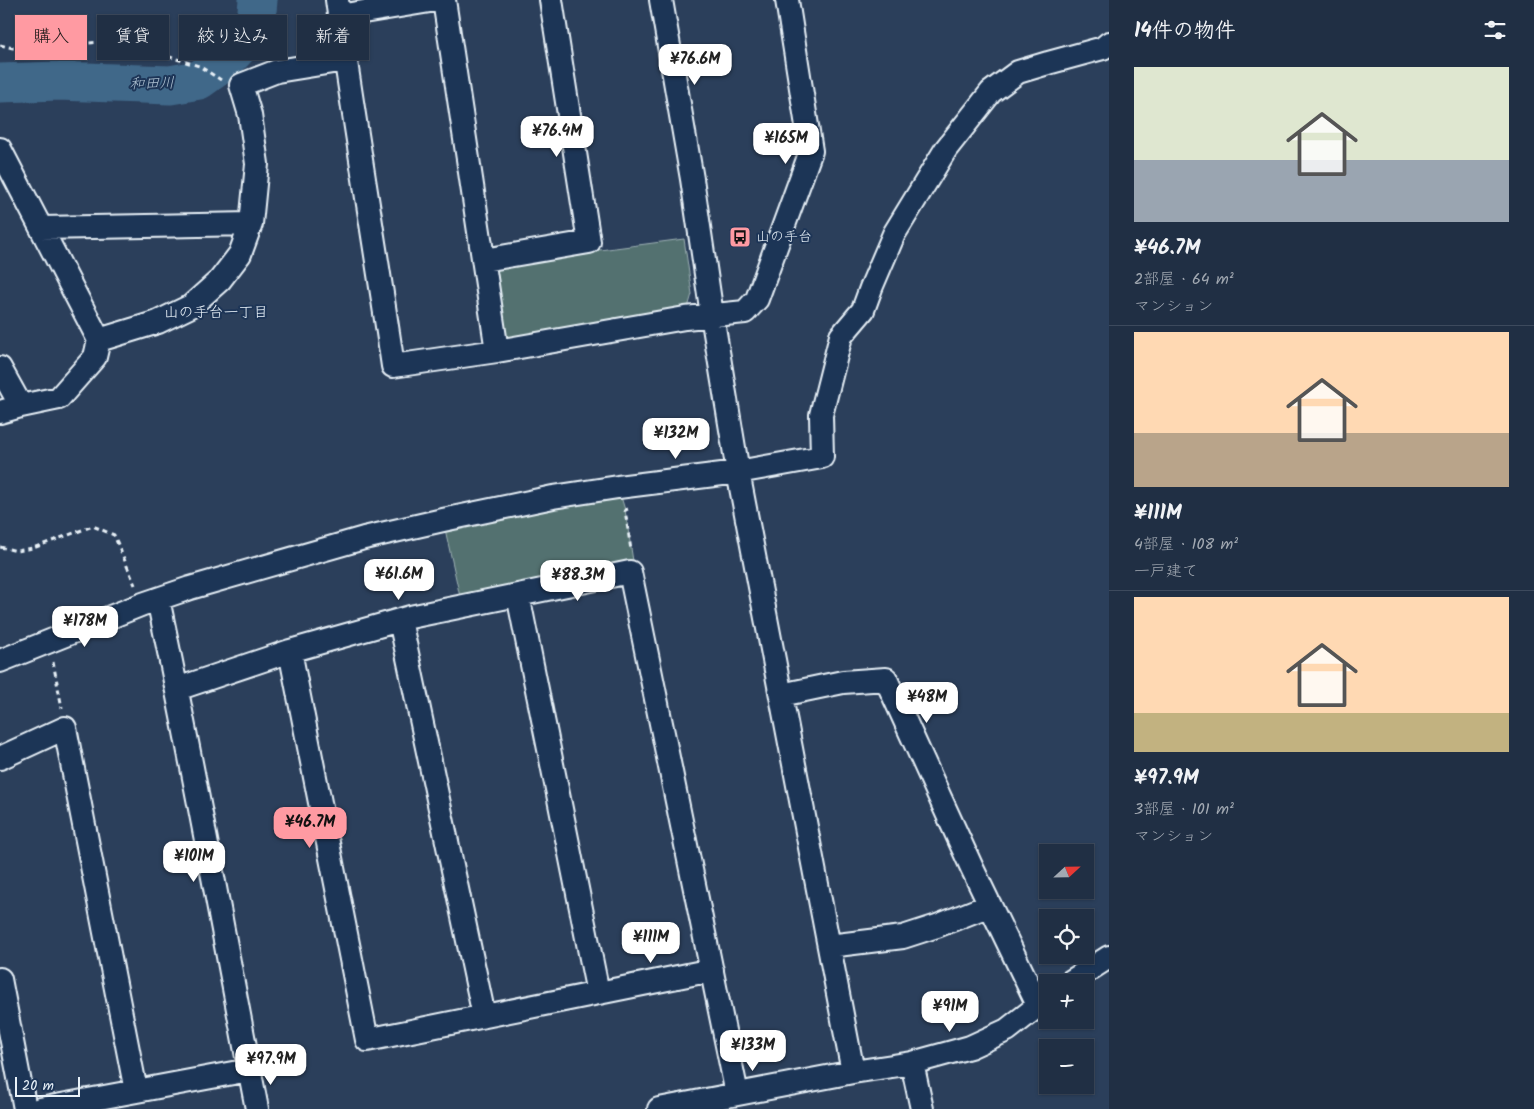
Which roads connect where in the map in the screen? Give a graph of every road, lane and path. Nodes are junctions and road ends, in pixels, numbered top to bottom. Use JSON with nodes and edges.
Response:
{"nodes":[{"id":1,"x":436,"y":0,"type":"edge"},
{"id":2,"x":444,"y":0,"type":"edge"},
{"id":3,"x":551,"y":0,"type":"edge"},
{"id":4,"x":661,"y":0,"type":"edge"},
{"id":5,"x":787,"y":0,"type":"edge"},
{"id":6,"x":338,"y":8,"type":"edge"},
{"id":7,"x":1109,"y":43,"type":"edge"},
{"id":8,"x":0,"y":45,"type":"edge"},
{"id":9,"x":345,"y":60,"type":"joint"},
{"id":10,"x":218,"y":80,"type":"dead end"},
{"id":11,"x":0,"y":149,"type":"edge"},
{"id":12,"x":250,"y":224,"type":"junction"},
{"id":13,"x":41,"y":228,"type":"junction"},
{"id":14,"x":484,"y":260,"type":"junction"},
{"id":15,"x":712,"y":315,"type":"junction"},
{"id":16,"x":99,"y":340,"type":"junction"},
{"id":17,"x":497,"y":351,"type":"junction"},
{"id":18,"x":0,"y":368,"type":"edge"},
{"id":19,"x":10,"y":409,"type":"edge"},
{"id":20,"x":738,"y":472,"type":"junction"},
{"id":21,"x":635,"y":508,"type":"dead end"},
{"id":22,"x":0,"y":547,"type":"edge"},
{"id":23,"x":630,"y":572,"type":"junction"},
{"id":24,"x":518,"y":596,"type":"junction"},
{"id":25,"x":150,"y":602,"type":"junction"},
{"id":26,"x":400,"y":620,"type":"junction"},
{"id":27,"x":49,"y":642,"type":"junction"},
{"id":28,"x":290,"y":651,"type":"junction"},
{"id":29,"x":0,"y":661,"type":"edge"},
{"id":30,"x":177,"y":689,"type":"junction"},
{"id":31,"x":781,"y":695,"type":"junction"},
{"id":32,"x":66,"y":728,"type":"junction"},
{"id":33,"x":0,"y":758,"type":"edge"},
{"id":34,"x":990,"y":905,"type":"junction"},
{"id":35,"x":829,"y":946,"type":"junction"},
{"id":36,"x":1109,"y":957,"type":"edge"},
{"id":37,"x":712,"y":970,"type":"junction"},
{"id":38,"x":1082,"y":974,"type":"edge"},
{"id":39,"x":0,"y":979,"type":"edge"},
{"id":40,"x":598,"y":993,"type":"junction"},
{"id":41,"x":1039,"y":994,"type":"edge"},
{"id":42,"x":1039,"y":1004,"type":"edge"},
{"id":43,"x":484,"y":1016,"type":"junction"},
{"id":44,"x":912,"y":1063,"type":"junction"},
{"id":45,"x":249,"y":1070,"type":"junction"},
{"id":46,"x":853,"y":1072,"type":"junction"},
{"id":47,"x":136,"y":1091,"type":"junction"},
{"id":48,"x":737,"y":1094,"type":"junction"},
{"id":49,"x":25,"y":1109,"type":"edge"},
{"id":50,"x":40,"y":1109,"type":"edge"},
{"id":51,"x":257,"y":1109,"type":"edge"},
{"id":52,"x":659,"y":1109,"type":"edge"},
{"id":53,"x":922,"y":1109,"type":"edge"}],
"edges":[{"from":1,"to":6,"type":"street"},
{"from":2,"to":14,"type":"street"},
{"from":3,"to":14,"type":"street"},
{"from":4,"to":15,"type":"street"},
{"from":5,"to":15,"type":"street"},
{"from":7,"to":20,"type":"street"},
{"from":8,"to":10,"type":"path"},
{"from":9,"to":12,"type":"street"},
{"from":9,"to":17,"type":"street"},
{"from":11,"to":13,"type":"street"},
{"from":12,"to":13,"type":"street"},
{"from":12,"to":16,"type":"street"},
{"from":13,"to":16,"type":"street"},
{"from":14,"to":17,"type":"street"},
{"from":15,"to":17,"type":"street"},
{"from":15,"to":20,"type":"street"},
{"from":16,"to":19,"type":"street"},
{"from":18,"to":19,"type":"street"},
{"from":20,"to":25,"type":"street"},
{"from":20,"to":31,"type":"street"},
{"from":21,"to":23,"type":"path"},
{"from":22,"to":25,"type":"path"},
{"from":23,"to":24,"type":"street"},
{"from":23,"to":37,"type":"street"},
{"from":24,"to":26,"type":"street"},
{"from":24,"to":40,"type":"street"},
{"from":25,"to":27,"type":"street"},
{"from":25,"to":30,"type":"street"},
{"from":26,"to":28,"type":"street"},
{"from":26,"to":43,"type":"street"},
{"from":27,"to":29,"type":"street"},
{"from":27,"to":32,"type":"path"},
{"from":28,"to":30,"type":"street"},
{"from":28,"to":43,"type":"street"},
{"from":30,"to":45,"type":"street"},
{"from":31,"to":34,"type":"street"},
{"from":31,"to":35,"type":"street"},
{"from":32,"to":33,"type":"street"},
{"from":32,"to":47,"type":"street"},
{"from":34,"to":35,"type":"street"},
{"from":34,"to":41,"type":"street"},
{"from":35,"to":46,"type":"street"},
{"from":36,"to":38,"type":"street"},
{"from":37,"to":40,"type":"street"},
{"from":37,"to":48,"type":"street"},
{"from":39,"to":49,"type":"street"},
{"from":40,"to":43,"type":"street"},
{"from":42,"to":44,"type":"street"},
{"from":44,"to":46,"type":"street"},
{"from":44,"to":53,"type":"street"},
{"from":45,"to":47,"type":"street"},
{"from":45,"to":51,"type":"street"},
{"from":46,"to":48,"type":"street"},
{"from":47,"to":50,"type":"street"},
{"from":48,"to":52,"type":"street"}]}
